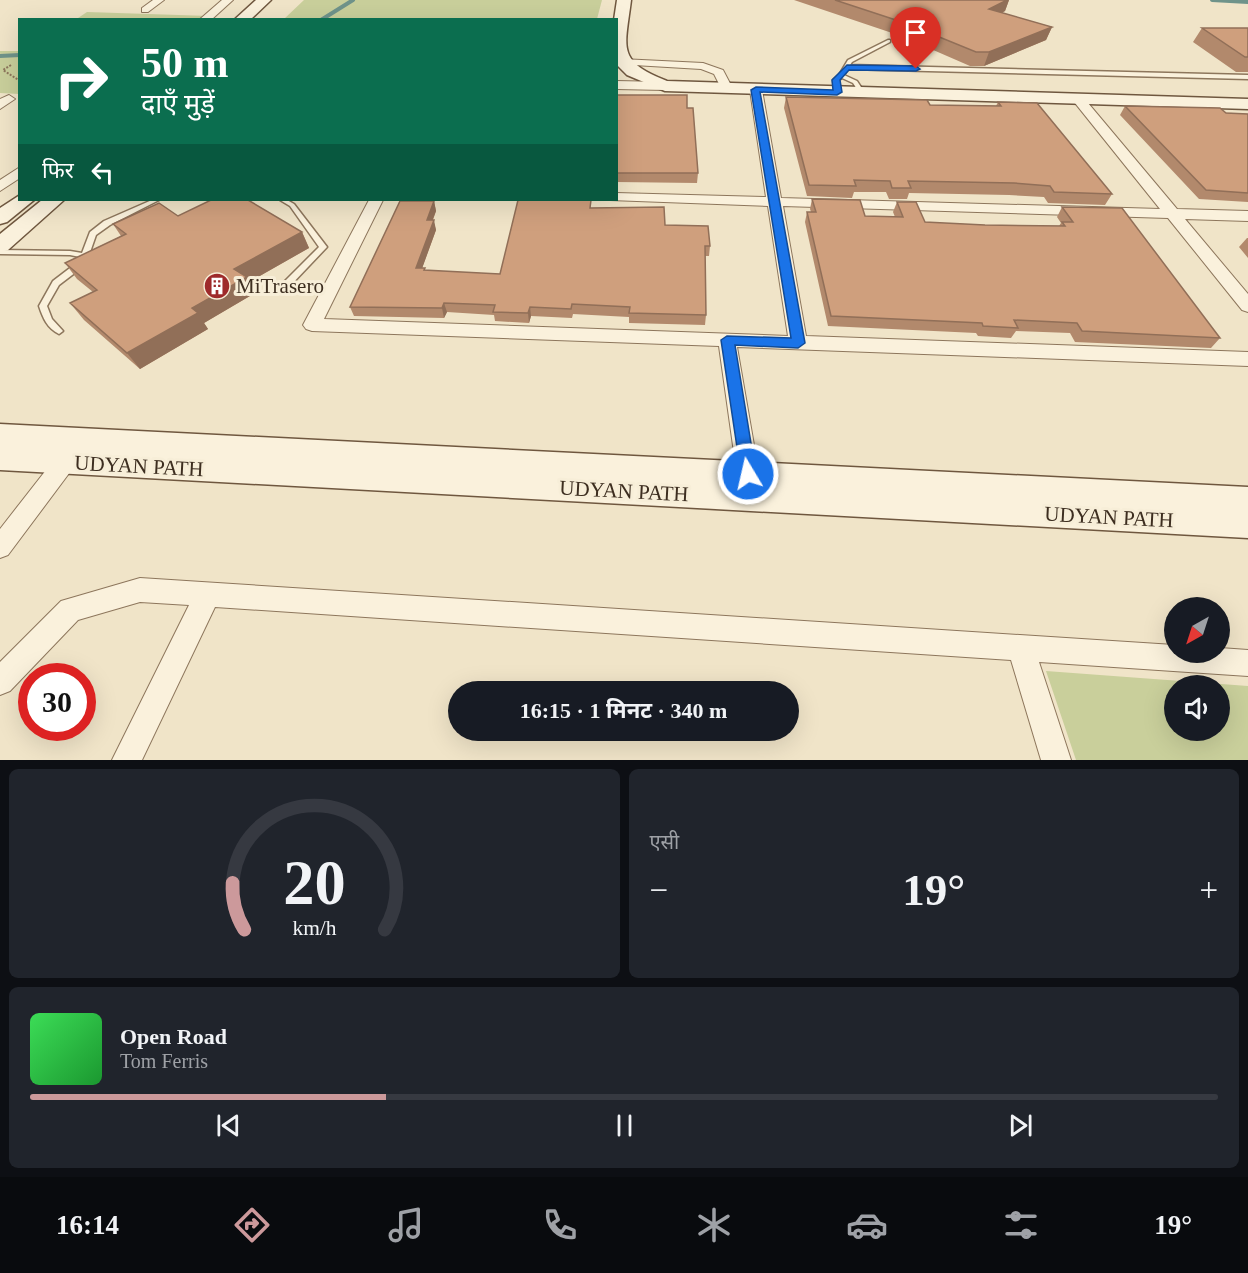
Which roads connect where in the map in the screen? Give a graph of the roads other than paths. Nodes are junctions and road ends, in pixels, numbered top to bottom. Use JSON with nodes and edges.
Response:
{"nodes":[{"id":1,"x":159,"y":0,"type":"edge"},
{"id":2,"x":228,"y":0,"type":"edge"},
{"id":3,"x":264,"y":0,"type":"edge"},
{"id":4,"x":624,"y":0,"type":"edge"},
{"id":5,"x":145,"y":10,"type":"dead end"},
{"id":6,"x":206,"y":18,"type":"edge"},
{"id":7,"x":243,"y":18,"type":"edge"},
{"id":8,"x":888,"y":41,"type":"dead end"},
{"id":9,"x":618,"y":45,"type":"edge"},
{"id":10,"x":618,"y":55,"type":"edge"},
{"id":11,"x":621,"y":62,"type":"junction"},
{"id":12,"x":847,"y":67,"type":"junction"},
{"id":13,"x":1248,"y":77,"type":"edge"},
{"id":14,"x":839,"y":84,"type":"junction"},
{"id":15,"x":618,"y":85,"type":"edge"},
{"id":16,"x":665,"y":86,"type":"junction"},
{"id":17,"x":728,"y":88,"type":"junction"},
{"id":18,"x":756,"y":90,"type":"junction"},
{"id":19,"x":0,"y":98,"type":"edge"},
{"id":20,"x":1079,"y":100,"type":"junction"},
{"id":21,"x":1248,"y":104,"type":"edge"},
{"id":22,"x":0,"y":105,"type":"edge"},
{"id":23,"x":18,"y":173,"type":"edge"},
{"id":24,"x":0,"y":187,"type":"edge"},
{"id":25,"x":618,"y":197,"type":"edge"},
{"id":26,"x":23,"y":201,"type":"edge"},
{"id":27,"x":53,"y":201,"type":"edge"},
{"id":28,"x":154,"y":201,"type":"edge"},
{"id":29,"x":285,"y":201,"type":"edge"},
{"id":30,"x":375,"y":201,"type":"edge"},
{"id":31,"x":773,"y":201,"type":"junction"},
{"id":32,"x":1170,"y":213,"type":"junction"},
{"id":33,"x":1248,"y":216,"type":"edge"},
{"id":34,"x":0,"y":218,"type":"edge"},
{"id":35,"x":0,"y":245,"type":"edge"},
{"id":36,"x":0,"y":252,"type":"edge"},
{"id":37,"x":85,"y":256,"type":"junction"},
{"id":38,"x":286,"y":285,"type":"dead end"},
{"id":39,"x":1248,"y":306,"type":"edge"},
{"id":40,"x":59,"y":331,"type":"dead end"},
{"id":41,"x":727,"y":340,"type":"junction"},
{"id":42,"x":798,"y":343,"type":"junction"},
{"id":43,"x":1248,"y":359,"type":"edge"},
{"id":44,"x":0,"y":436,"type":"edge"},
{"id":45,"x":0,"y":458,"type":"edge"},
{"id":46,"x":65,"y":462,"type":"junction"},
{"id":47,"x":748,"y":474,"type":"junction"},
{"id":48,"x":1248,"y":500,"type":"edge"},
{"id":49,"x":1248,"y":524,"type":"edge"},
{"id":50,"x":0,"y":547,"type":"edge"},
{"id":51,"x":208,"y":594,"type":"junction"},
{"id":52,"x":1020,"y":649,"type":"junction"},
{"id":53,"x":1248,"y":663,"type":"edge"},
{"id":54,"x":0,"y":681,"type":"edge"},
{"id":55,"x":128,"y":760,"type":"edge"},
{"id":56,"x":1056,"y":760,"type":"edge"}],
"edges":[{"from":1,"to":5,"type":"street"},
{"from":2,"to":6,"type":"street"},
{"from":3,"to":7,"type":"main road"},
{"from":4,"to":9,"type":"main road"},
{"from":8,"to":12,"type":"lane"},
{"from":10,"to":11,"type":"main road"},
{"from":11,"to":16,"type":"main road"},
{"from":11,"to":17,"type":"street"},
{"from":12,"to":13,"type":"lane"},
{"from":12,"to":14,"type":"lane"},
{"from":14,"to":18,"type":"main road"},
{"from":14,"to":20,"type":"main road"},
{"from":15,"to":16,"type":"street"},
{"from":16,"to":17,"type":"main road"},
{"from":17,"to":18,"type":"main road"},
{"from":18,"to":31,"type":"street"},
{"from":19,"to":22,"type":"street"},
{"from":20,"to":21,"type":"main road"},
{"from":20,"to":32,"type":"street"},
{"from":23,"to":24,"type":"street"},
{"from":25,"to":31,"type":"street"},
{"from":26,"to":34,"type":"main road"},
{"from":27,"to":35,"type":"main road"},
{"from":28,"to":37,"type":"lane"},
{"from":29,"to":38,"type":"lane"},
{"from":30,"to":41,"type":"street"},
{"from":31,"to":32,"type":"street"},
{"from":31,"to":42,"type":"street"},
{"from":32,"to":33,"type":"street"},
{"from":32,"to":39,"type":"street"},
{"from":36,"to":37,"type":"lane"},
{"from":37,"to":40,"type":"lane"},
{"from":41,"to":42,"type":"street"},
{"from":41,"to":47,"type":"street"},
{"from":42,"to":43,"type":"street"},
{"from":44,"to":47,"type":"main road","name":"UDYAN PATH"},
{"from":45,"to":46,"type":"main road","name":"UDYAN PATH"},
{"from":46,"to":49,"type":"main road","name":"UDYAN PATH"},
{"from":46,"to":50,"type":"street"},
{"from":47,"to":48,"type":"main road","name":"UDYAN PATH"},
{"from":51,"to":52,"type":"street"},
{"from":51,"to":54,"type":"street"},
{"from":51,"to":55,"type":"street"},
{"from":52,"to":53,"type":"street"},
{"from":52,"to":56,"type":"street"}]}
